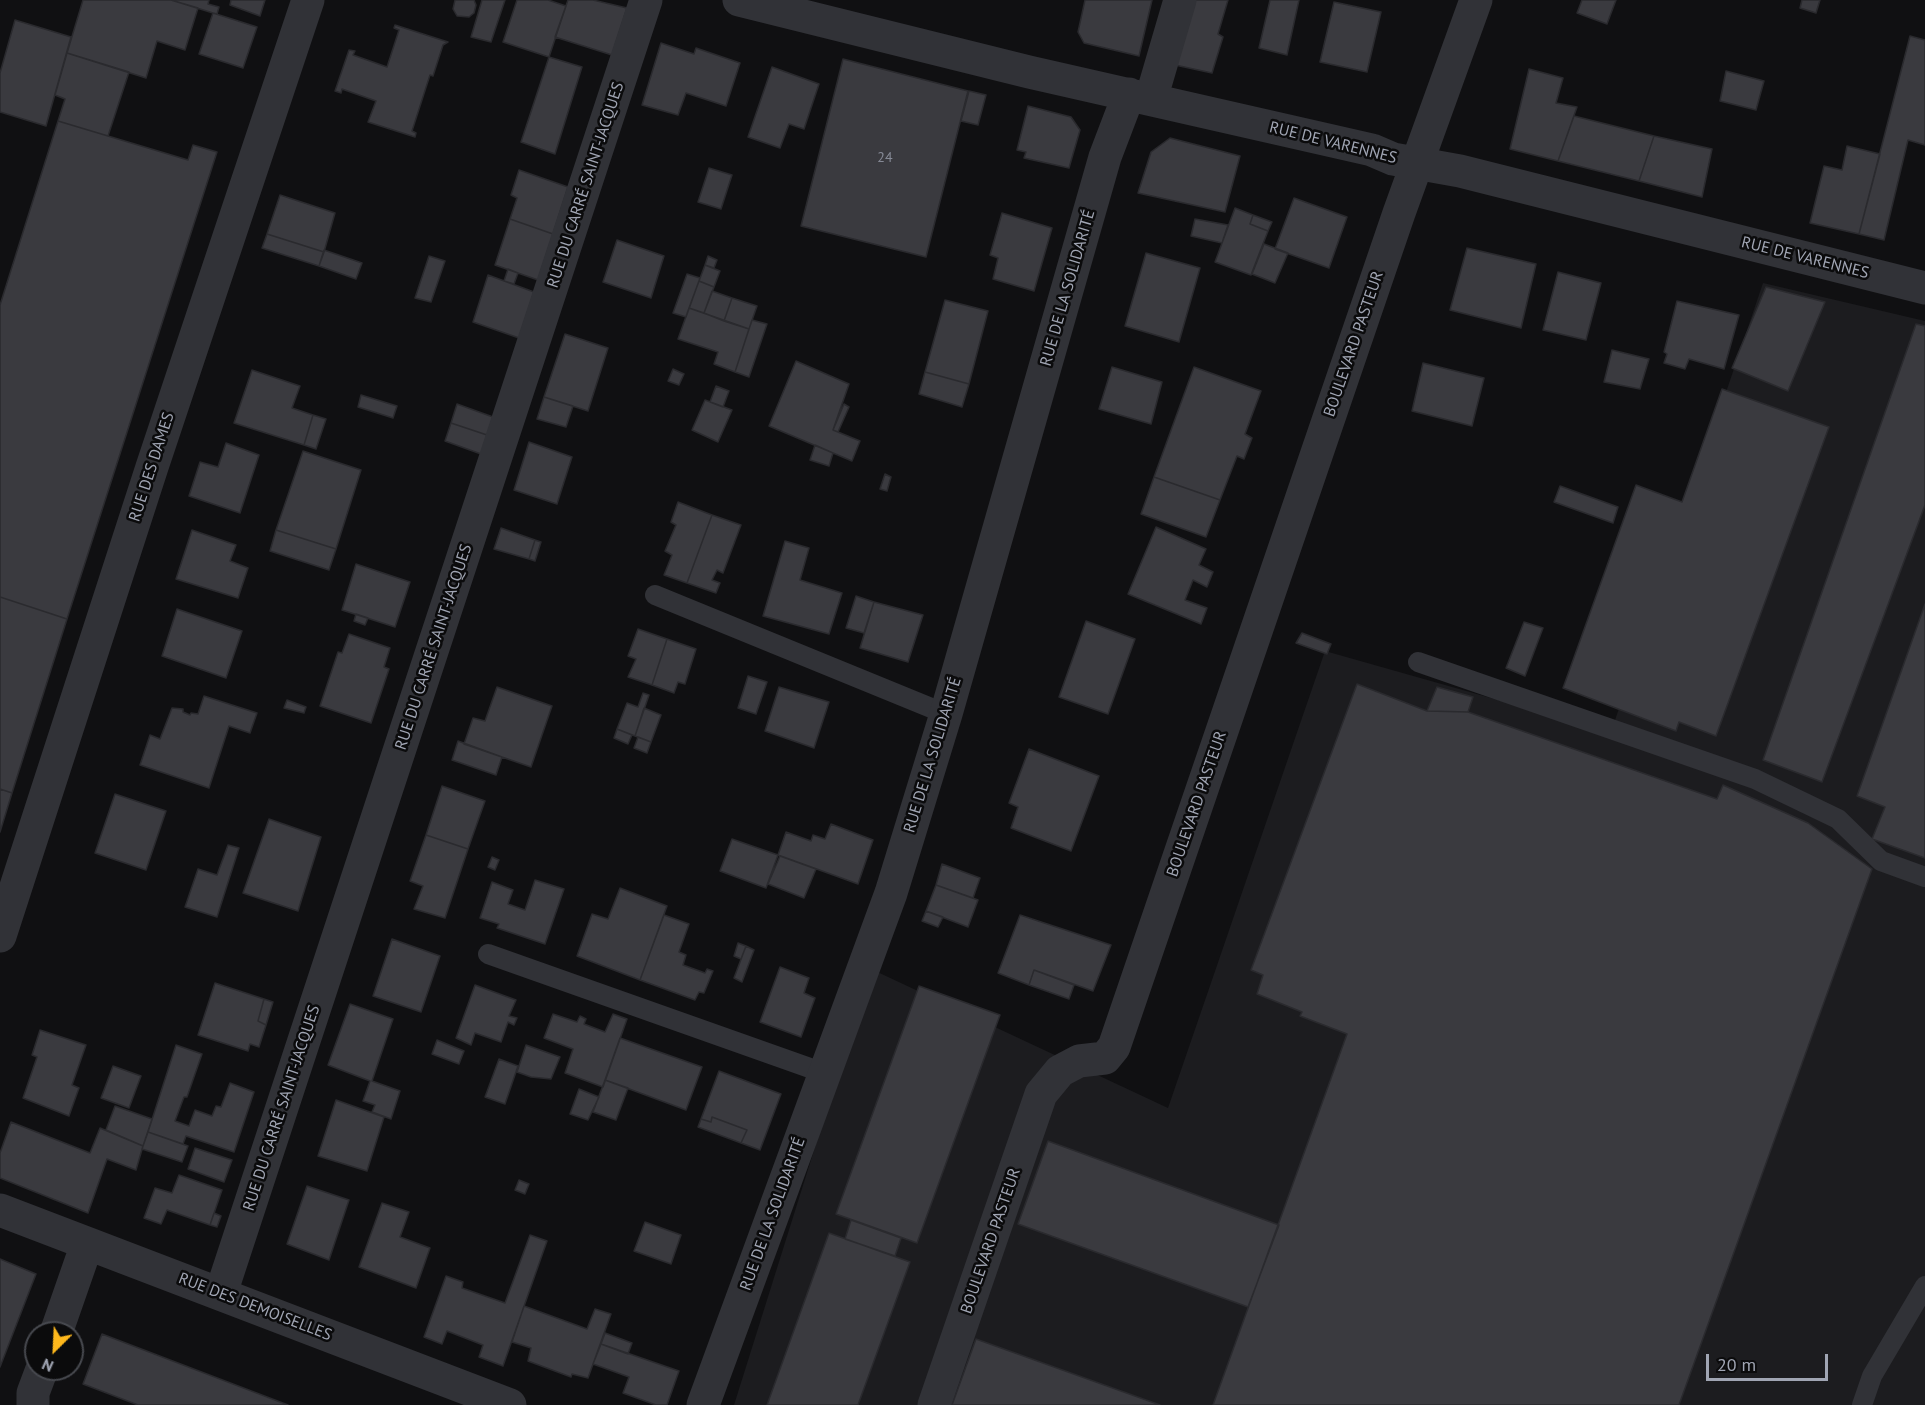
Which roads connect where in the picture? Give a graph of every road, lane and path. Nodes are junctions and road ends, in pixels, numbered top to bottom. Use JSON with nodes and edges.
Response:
{"nodes":[{"id":1,"x":308,"y":0,"type":"edge"},
{"id":2,"x":646,"y":0,"type":"edge"},
{"id":3,"x":740,"y":0,"type":"edge"},
{"id":4,"x":1180,"y":0,"type":"edge"},
{"id":5,"x":1476,"y":0,"type":"edge"},
{"id":6,"x":1140,"y":97,"type":"junction"},
{"id":7,"x":1417,"y":164,"type":"junction"},
{"id":8,"x":1925,"y":288,"type":"edge"},
{"id":9,"x":655,"y":595,"type":"dead end"},
{"id":10,"x":1418,"y":662,"type":"dead end"},
{"id":11,"x":946,"y":714,"type":"junction"},
{"id":12,"x":1925,"y":877,"type":"edge"},
{"id":13,"x":0,"y":936,"type":"edge"},
{"id":14,"x":488,"y":954,"type":"dead end"},
{"id":15,"x":824,"y":1072,"type":"junction"},
{"id":16,"x":0,"y":1210,"type":"edge"},
{"id":17,"x":87,"y":1244,"type":"junction"},
{"id":18,"x":1925,"y":1286,"type":"edge"},
{"id":19,"x":221,"y":1293,"type":"junction"},
{"id":20,"x":60,"y":1321,"type":"edge"},
{"id":21,"x":38,"y":1381,"type":"edge"},
{"id":22,"x":33,"y":1405,"type":"edge"},
{"id":23,"x":510,"y":1405,"type":"edge"},
{"id":24,"x":703,"y":1405,"type":"edge"},
{"id":25,"x":934,"y":1405,"type":"edge"},
{"id":26,"x":1862,"y":1405,"type":"edge"}],
"edges":[{"from":1,"to":13,"type":"street","name":"RUE DES DAMES"},
{"from":2,"to":19,"type":"street","name":"RUE DU CARRÉ SAINT-JACQUES"},
{"from":3,"to":6,"type":"street","name":"RUE DE VARENNES"},
{"from":4,"to":6,"type":"street","name":"RUE DE LA SOLIDARITÉ"},
{"from":5,"to":7,"type":"street"},
{"from":6,"to":7,"type":"street","name":"RUE DE VARENNES"},
{"from":6,"to":11,"type":"street","name":"RUE DE LA SOLIDARITÉ"},
{"from":7,"to":8,"type":"street","name":"RUE DE VARENNES"},
{"from":7,"to":25,"type":"street","name":"BOULEVARD PASTEUR"},
{"from":9,"to":11,"type":"lane"},
{"from":10,"to":12,"type":"lane"},
{"from":11,"to":15,"type":"street","name":"RUE DE LA SOLIDARITÉ"},
{"from":14,"to":15,"type":"lane"},
{"from":15,"to":24,"type":"street","name":"RUE DE LA SOLIDARITÉ"},
{"from":16,"to":17,"type":"street","name":"RUE DES DEMOISELLES"},
{"from":17,"to":19,"type":"street","name":"RUE DES DEMOISELLES"},
{"from":17,"to":20,"type":"street"},
{"from":18,"to":26,"type":"lane"},
{"from":19,"to":23,"type":"street","name":"RUE DES DEMOISELLES"},
{"from":21,"to":22,"type":"street"}]}
